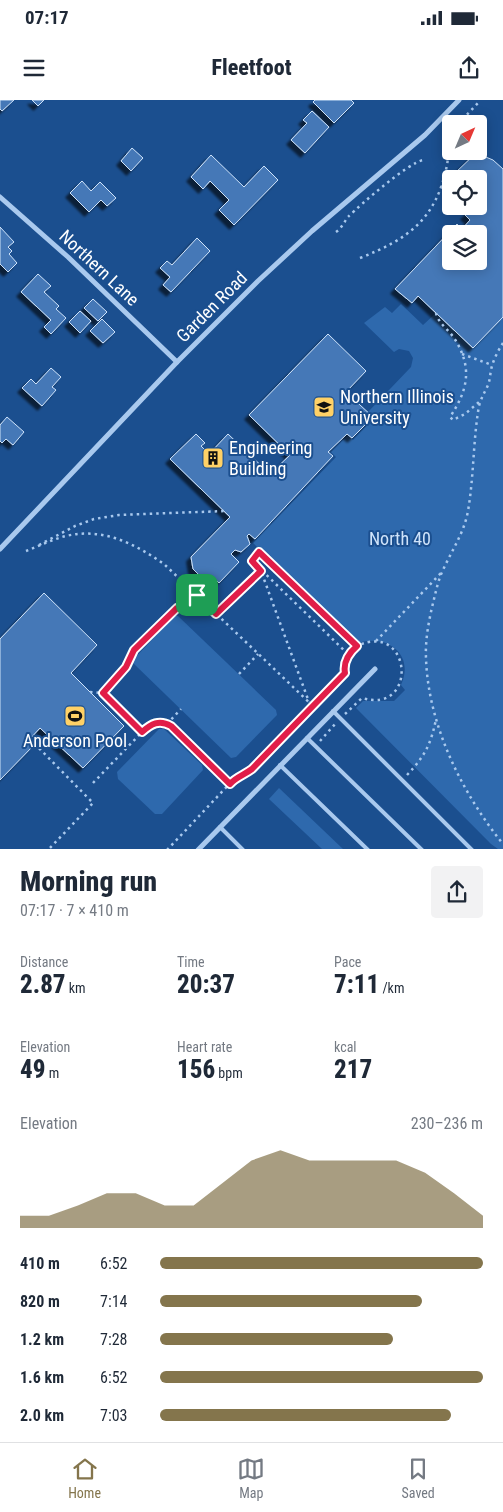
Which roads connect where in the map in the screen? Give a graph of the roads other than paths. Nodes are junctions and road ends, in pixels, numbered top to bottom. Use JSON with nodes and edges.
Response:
{"nodes":[{"id":1,"x":459,"y":100,"type":"edge"},
{"id":2,"x":0,"y":197,"type":"edge"},
{"id":3,"x":177,"y":362,"type":"junction"},
{"id":4,"x":0,"y":549,"type":"edge"},
{"id":5,"x":375,"y":669,"type":"dead end"},
{"id":6,"x":333,"y":711,"type":"junction"},
{"id":7,"x":307,"y":738,"type":"junction"},
{"id":8,"x":280,"y":765,"type":"junction"},
{"id":9,"x":220,"y":827,"type":"junction"},
{"id":10,"x":199,"y":849,"type":"edge"},
{"id":11,"x":243,"y":849,"type":"edge"},
{"id":12,"x":367,"y":849,"type":"edge"},
{"id":13,"x":421,"y":849,"type":"edge"},
{"id":14,"x":471,"y":849,"type":"edge"}],
"edges":[{"from":1,"to":3,"type":"street","name":"Garden Road"},
{"from":2,"to":3,"type":"street","name":"Northern Lane"},
{"from":3,"to":4,"type":"street","name":"Garden Road"},
{"from":5,"to":6,"type":"street"},
{"from":6,"to":7,"type":"street"},
{"from":6,"to":14,"type":"lane"},
{"from":7,"to":8,"type":"street"},
{"from":7,"to":13,"type":"lane"},
{"from":8,"to":9,"type":"street"},
{"from":8,"to":12,"type":"lane"},
{"from":9,"to":10,"type":"street"},
{"from":9,"to":11,"type":"lane"}]}
